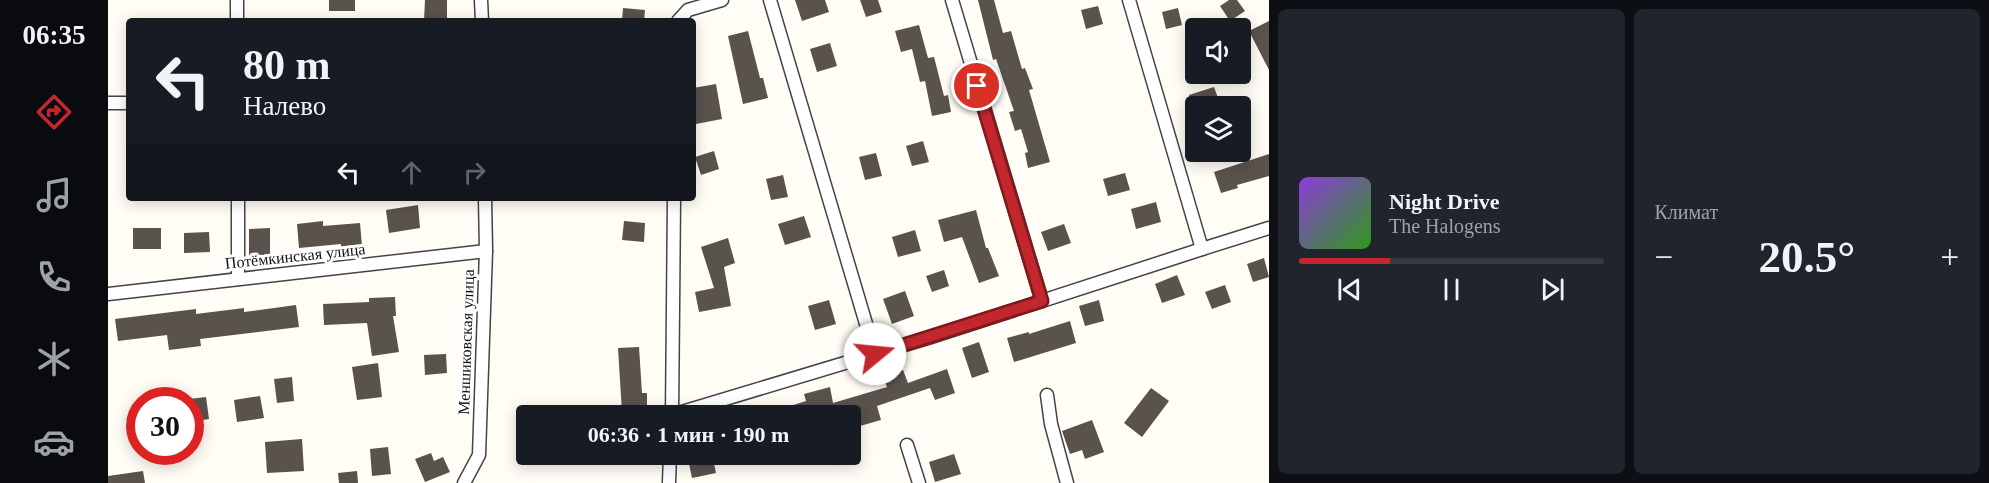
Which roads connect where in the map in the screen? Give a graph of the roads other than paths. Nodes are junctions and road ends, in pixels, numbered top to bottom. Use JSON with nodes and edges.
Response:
{"nodes":[{"id":1,"x":237,"y":0,"type":"edge"},
{"id":2,"x":481,"y":0,"type":"edge"},
{"id":3,"x":722,"y":0,"type":"edge"},
{"id":4,"x":770,"y":0,"type":"edge"},
{"id":5,"x":952,"y":0,"type":"edge"},
{"id":6,"x":1129,"y":0,"type":"edge"},
{"id":7,"x":237,"y":18,"type":"edge"},
{"id":8,"x":482,"y":18,"type":"edge"},
{"id":9,"x":681,"y":18,"type":"edge"},
{"id":10,"x":108,"y":103,"type":"edge"},
{"id":11,"x":126,"y":103,"type":"edge"},
{"id":12,"x":238,"y":201,"type":"edge"},
{"id":13,"x":485,"y":201,"type":"edge"},
{"id":14,"x":674,"y":201,"type":"edge"},
{"id":15,"x":1269,"y":228,"type":"edge"},
{"id":16,"x":1202,"y":249,"type":"junction"},
{"id":17,"x":486,"y":251,"type":"junction"},
{"id":18,"x":238,"y":279,"type":"junction"},
{"id":19,"x":108,"y":294,"type":"edge"},
{"id":20,"x":1042,"y":301,"type":"junction"},
{"id":21,"x":875,"y":354,"type":"junction"},
{"id":22,"x":1047,"y":395,"type":"dead end"},
{"id":23,"x":672,"y":405,"type":"edge"},
{"id":24,"x":705,"y":405,"type":"edge"},
{"id":25,"x":907,"y":445,"type":"dead end"},
{"id":26,"x":670,"y":465,"type":"edge"},
{"id":27,"x":464,"y":483,"type":"edge"},
{"id":28,"x":669,"y":483,"type":"edge"},
{"id":29,"x":919,"y":483,"type":"edge"},
{"id":30,"x":1067,"y":483,"type":"edge"}],
"edges":[{"from":1,"to":7,"type":"street"},
{"from":2,"to":8,"type":"street"},
{"from":3,"to":9,"type":"street"},
{"from":4,"to":21,"type":"street"},
{"from":5,"to":20,"type":"street"},
{"from":6,"to":16,"type":"street"},
{"from":10,"to":11,"type":"street"},
{"from":12,"to":18,"type":"street"},
{"from":13,"to":17,"type":"street","name":"Меншиковская улица"},
{"from":14,"to":23,"type":"street"},
{"from":15,"to":16,"type":"street"},
{"from":16,"to":20,"type":"street"},
{"from":17,"to":18,"type":"street","name":"Потёмкинская улица"},
{"from":17,"to":27,"type":"street","name":"Меншиковская улица"},
{"from":18,"to":19,"type":"street","name":"Потёмкинская улица"},
{"from":20,"to":21,"type":"street"},
{"from":21,"to":24,"type":"street"},
{"from":22,"to":30,"type":"street"},
{"from":25,"to":29,"type":"street"},
{"from":26,"to":28,"type":"street"}]}
